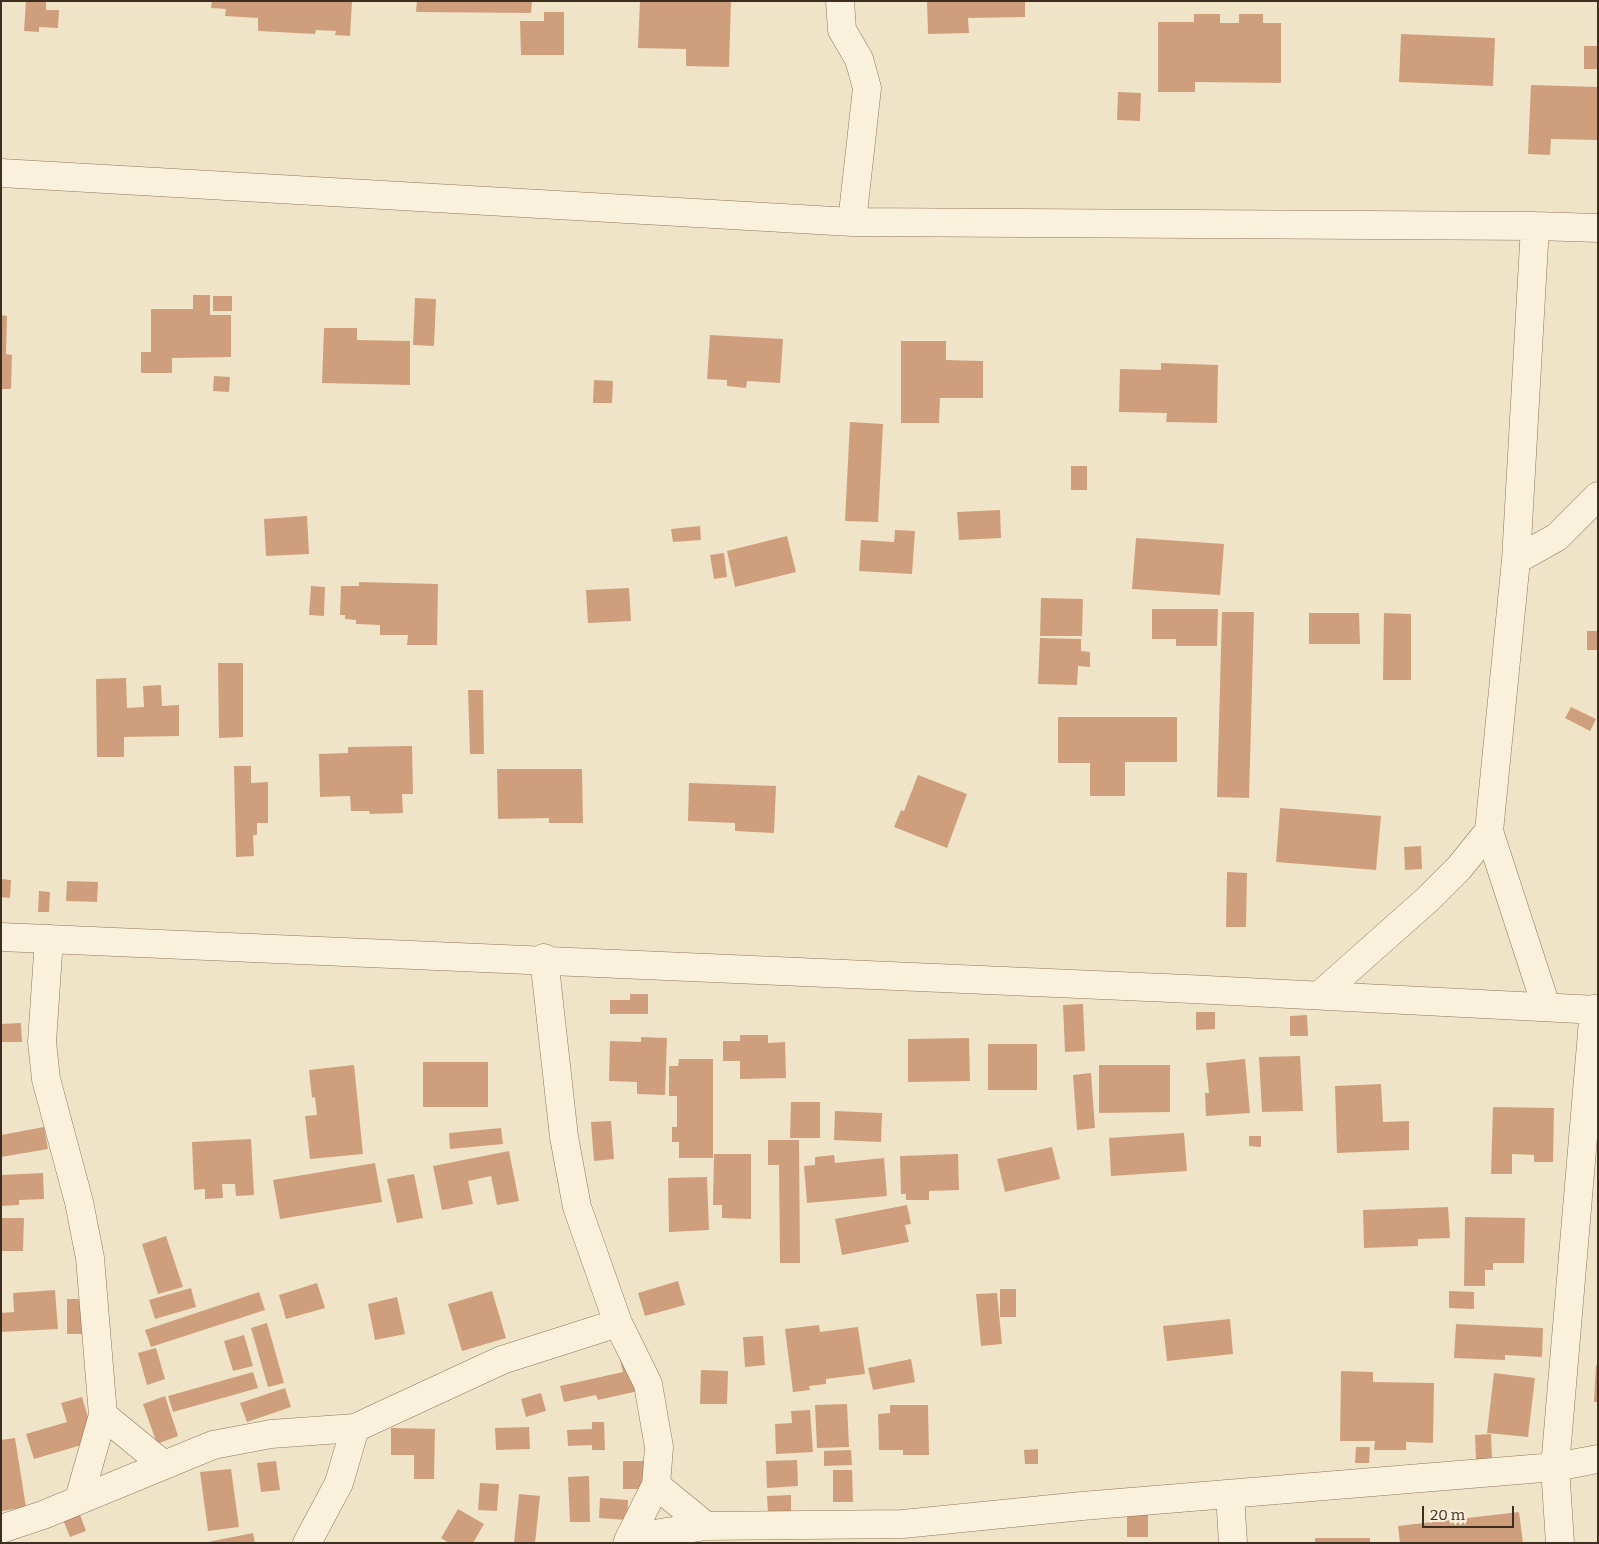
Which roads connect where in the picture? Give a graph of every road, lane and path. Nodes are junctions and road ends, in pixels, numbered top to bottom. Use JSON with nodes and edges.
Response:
{"nodes":[{"id":1,"x":840,"y":1,"type":"edge"},
{"id":2,"x":1,"y":173,"type":"edge"},
{"id":3,"x":852,"y":222,"type":"junction"},
{"id":4,"x":1535,"y":226,"type":"junction"},
{"id":5,"x":1598,"y":228,"type":"edge"},
{"id":6,"x":1598,"y":496,"type":"edge"},
{"id":7,"x":1516,"y":560,"type":"junction"},
{"id":8,"x":1489,"y":831,"type":"junction"},
{"id":9,"x":1,"y":937,"type":"edge"},
{"id":10,"x":49,"y":939,"type":"junction"},
{"id":11,"x":544,"y":958,"type":"junction"},
{"id":12,"x":1321,"y":994,"type":"junction"},
{"id":13,"x":1546,"y":1006,"type":"junction"},
{"id":14,"x":1596,"y":1010,"type":"edge"},
{"id":15,"x":618,"y":1323,"type":"junction"},
{"id":16,"x":103,"y":1415,"type":"junction"},
{"id":17,"x":355,"y":1428,"type":"junction"},
{"id":18,"x":1598,"y":1458,"type":"edge"},
{"id":19,"x":164,"y":1465,"type":"junction"},
{"id":20,"x":1555,"y":1467,"type":"junction"},
{"id":21,"x":656,"y":1485,"type":"junction"},
{"id":22,"x":1230,"y":1495,"type":"junction"},
{"id":23,"x":79,"y":1499,"type":"junction"},
{"id":24,"x":706,"y":1526,"type":"junction"},
{"id":25,"x":1,"y":1529,"type":"edge"},
{"id":26,"x":903,"y":1533,"type":"edge"},
{"id":27,"x":628,"y":1542,"type":"edge"},
{"id":28,"x":307,"y":1543,"type":"edge"},
{"id":29,"x":1233,"y":1543,"type":"edge"},
{"id":30,"x":1560,"y":1543,"type":"edge"}],
"edges":[{"from":1,"to":3,"type":"street"},
{"from":2,"to":3,"type":"street"},
{"from":3,"to":4,"type":"street"},
{"from":4,"to":5,"type":"street"},
{"from":4,"to":7,"type":"street"},
{"from":6,"to":7,"type":"street"},
{"from":7,"to":8,"type":"street"},
{"from":8,"to":12,"type":"street"},
{"from":8,"to":13,"type":"street"},
{"from":9,"to":10,"type":"street"},
{"from":10,"to":11,"type":"street"},
{"from":10,"to":16,"type":"street"},
{"from":11,"to":12,"type":"street"},
{"from":11,"to":15,"type":"street"},
{"from":12,"to":13,"type":"street"},
{"from":13,"to":14,"type":"street"},
{"from":14,"to":20,"type":"street"},
{"from":15,"to":17,"type":"street"},
{"from":15,"to":21,"type":"street"},
{"from":16,"to":19,"type":"street"},
{"from":16,"to":23,"type":"street"},
{"from":17,"to":19,"type":"street"},
{"from":17,"to":28,"type":"street"},
{"from":18,"to":20,"type":"street"},
{"from":19,"to":23,"type":"street"},
{"from":20,"to":22,"type":"street"},
{"from":20,"to":30,"type":"street"},
{"from":21,"to":24,"type":"street"},
{"from":21,"to":27,"type":"street"},
{"from":22,"to":26,"type":"street"},
{"from":22,"to":29,"type":"street"},
{"from":23,"to":25,"type":"street"},
{"from":24,"to":26,"type":"street"},
{"from":24,"to":27,"type":"street"}]}
